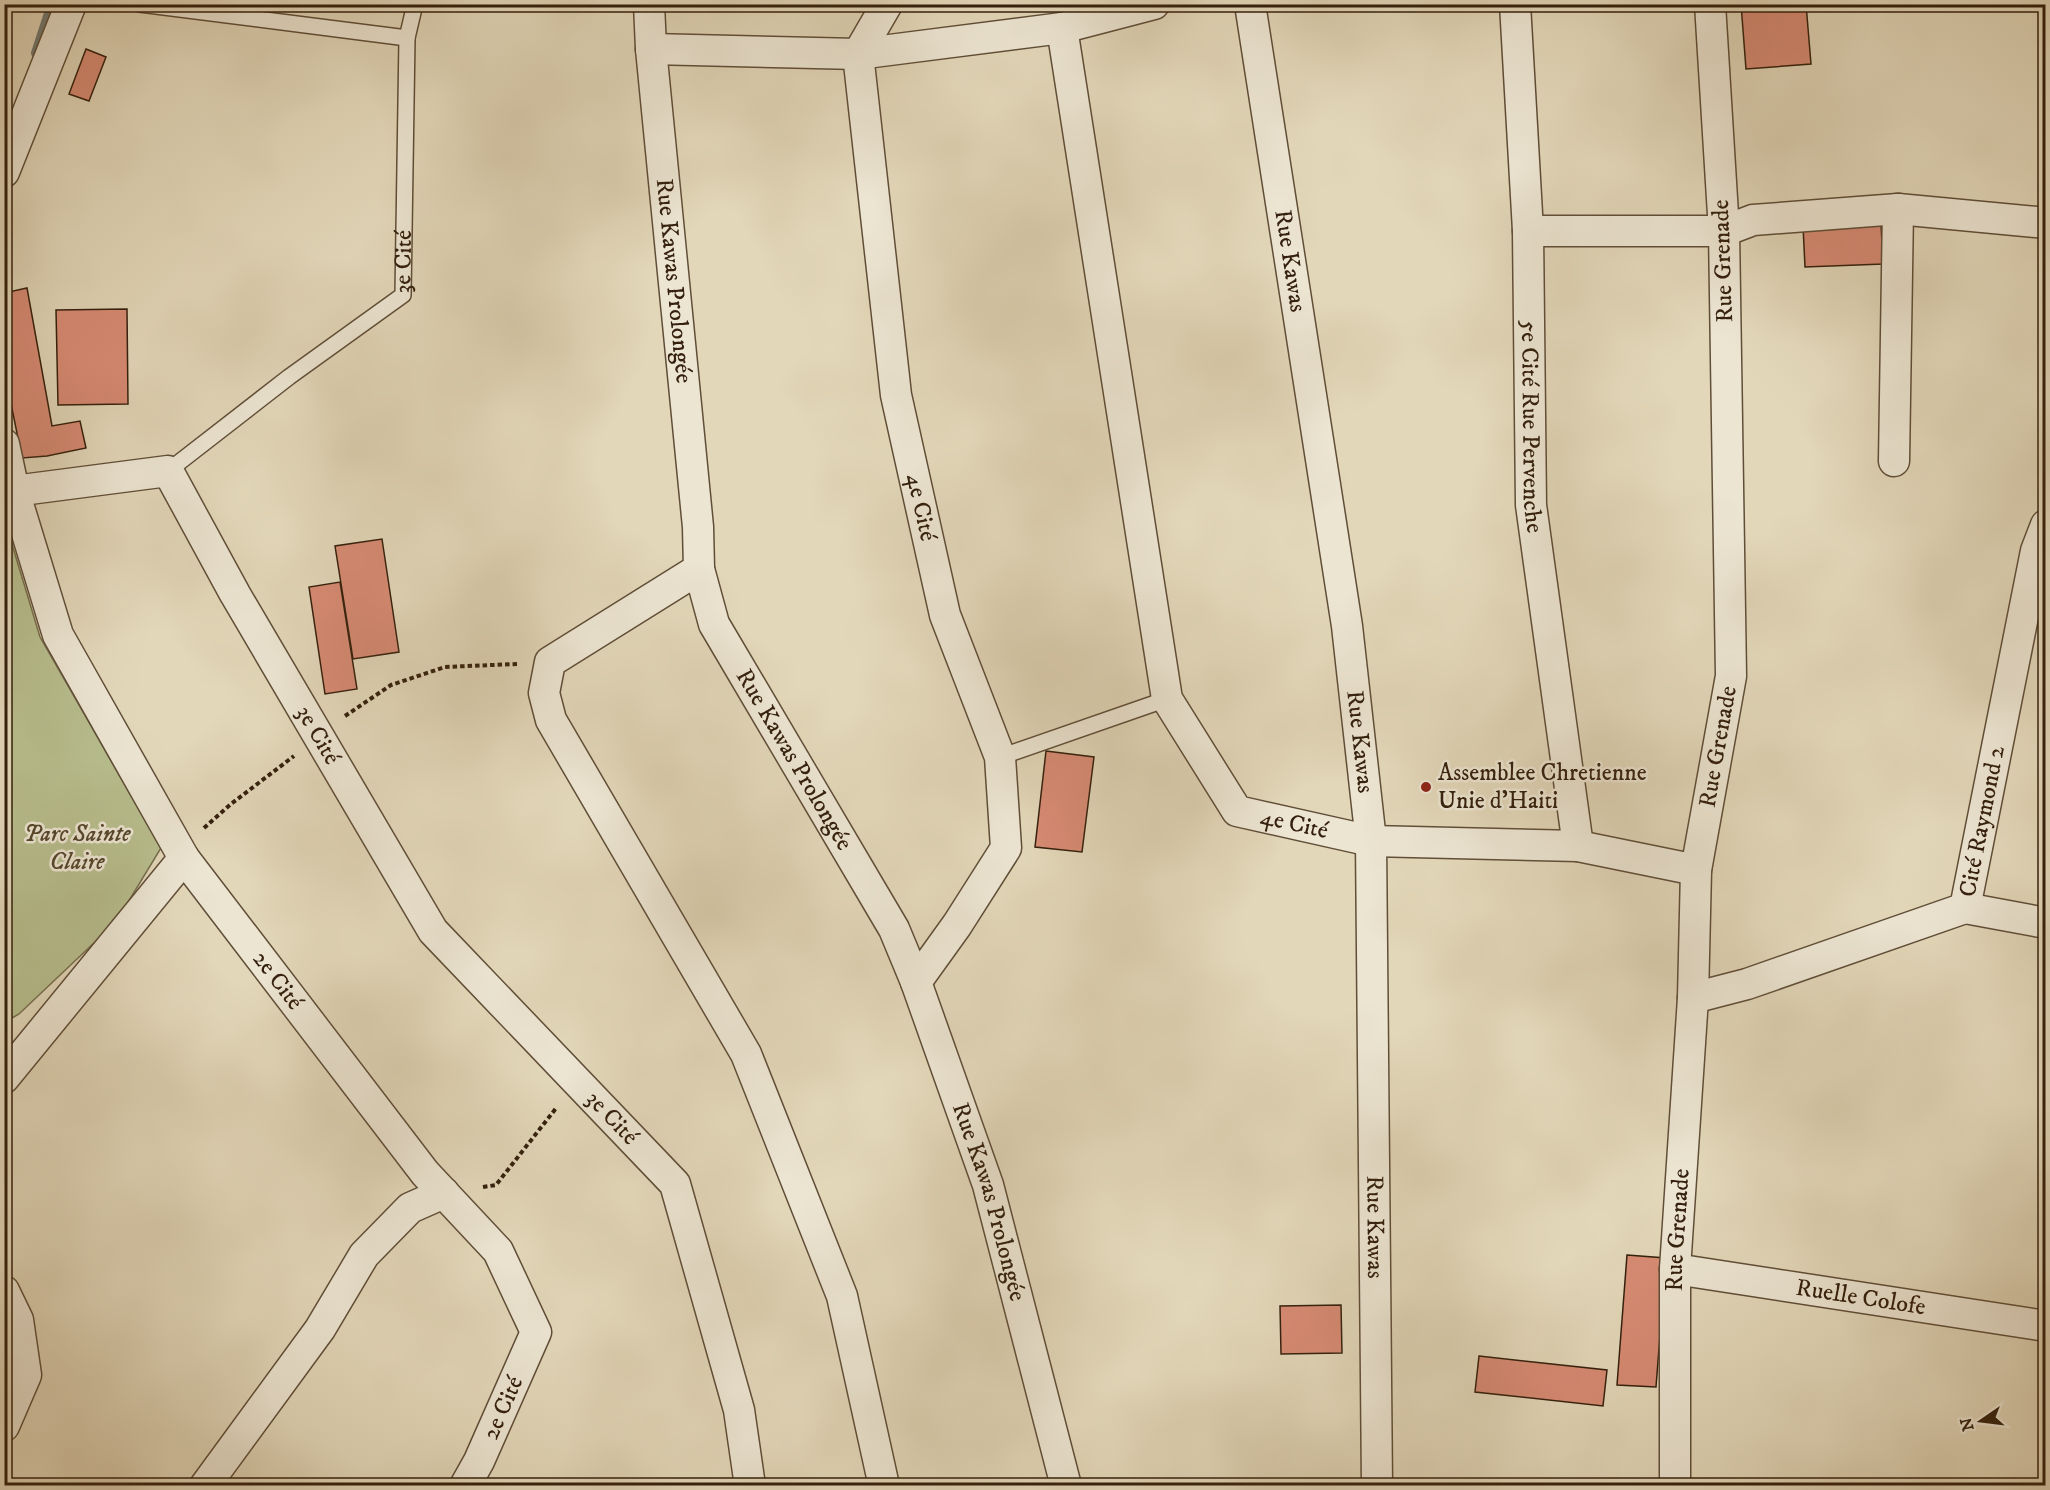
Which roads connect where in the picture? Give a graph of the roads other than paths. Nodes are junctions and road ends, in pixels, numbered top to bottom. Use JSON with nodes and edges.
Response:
{"nodes":[{"id":1,"x":71,"y":4,"type":"edge"},
{"id":2,"x":140,"y":4,"type":"edge"},
{"id":3,"x":415,"y":4,"type":"edge"},
{"id":4,"x":649,"y":4,"type":"edge"},
{"id":5,"x":887,"y":4,"type":"edge"},
{"id":6,"x":1154,"y":4,"type":"edge"},
{"id":7,"x":1250,"y":4,"type":"edge"},
{"id":8,"x":1515,"y":4,"type":"edge"},
{"id":9,"x":1710,"y":4,"type":"edge"},
{"id":10,"x":1062,"y":28,"type":"junction"},
{"id":11,"x":407,"y":38,"type":"junction"},
{"id":12,"x":651,"y":49,"type":"junction"},
{"id":13,"x":858,"y":54,"type":"junction"},
{"id":14,"x":4,"y":172,"type":"edge"},
{"id":15,"x":1898,"y":209,"type":"junction"},
{"id":16,"x":2046,"y":223,"type":"edge"},
{"id":17,"x":1528,"y":231,"type":"junction"},
{"id":18,"x":1724,"y":231,"type":"junction"},
{"id":19,"x":4,"y":444,"type":"edge"},
{"id":20,"x":1894,"y":461,"type":"dead end"},
{"id":21,"x":168,"y":471,"type":"junction"},
{"id":22,"x":14,"y":490,"type":"junction"},
{"id":23,"x":2046,"y":525,"type":"edge"},
{"id":24,"x":699,"y":569,"type":"junction"},
{"id":25,"x":1167,"y":699,"type":"junction"},
{"id":26,"x":1000,"y":757,"type":"junction"},
{"id":27,"x":1371,"y":841,"type":"junction"},
{"id":28,"x":1578,"y":846,"type":"junction"},
{"id":29,"x":184,"y":858,"type":"junction"},
{"id":30,"x":1696,"y":870,"type":"junction"},
{"id":31,"x":1965,"y":908,"type":"junction"},
{"id":32,"x":2046,"y":923,"type":"edge"},
{"id":33,"x":916,"y":982,"type":"junction"},
{"id":34,"x":1693,"y":998,"type":"junction"},
{"id":35,"x":4,"y":1078,"type":"edge"},
{"id":36,"x":444,"y":1193,"type":"junction"},
{"id":37,"x":1675,"y":1269,"type":"junction"},
{"id":38,"x":4,"y":1291,"type":"edge"},
{"id":39,"x":2046,"y":1326,"type":"edge"},
{"id":40,"x":4,"y":1426,"type":"edge"},
{"id":41,"x":205,"y":1485,"type":"edge"},
{"id":42,"x":465,"y":1485,"type":"edge"},
{"id":43,"x":750,"y":1485,"type":"edge"},
{"id":44,"x":884,"y":1485,"type":"edge"},
{"id":45,"x":1066,"y":1485,"type":"edge"},
{"id":46,"x":1377,"y":1485,"type":"edge"},
{"id":47,"x":1675,"y":1485,"type":"edge"}],
"edges":[{"from":1,"to":14,"type":"street"},
{"from":2,"to":11,"type":"lane"},
{"from":3,"to":11,"type":"lane","name":"3e Cité"},
{"from":4,"to":12,"type":"street","name":"Rue Kawas Prolongée"},
{"from":5,"to":13,"type":"street"},
{"from":6,"to":10,"type":"street"},
{"from":7,"to":27,"type":"street","name":"Rue Kawas"},
{"from":8,"to":17,"type":"street","name":"5e Cité Rue Pervenche"},
{"from":9,"to":18,"type":"street","name":"Rue Grenade"},
{"from":10,"to":13,"type":"street"},
{"from":10,"to":25,"type":"street","name":"4e Cité"},
{"from":11,"to":21,"type":"lane","name":"3e Cité"},
{"from":12,"to":13,"type":"street"},
{"from":12,"to":24,"type":"street","name":"Rue Kawas Prolongée"},
{"from":13,"to":26,"type":"street","name":"4e Cité"},
{"from":15,"to":16,"type":"street"},
{"from":15,"to":18,"type":"street"},
{"from":15,"to":20,"type":"street"},
{"from":17,"to":18,"type":"street"},
{"from":17,"to":28,"type":"street","name":"5e Cité Rue Pervenche"},
{"from":18,"to":30,"type":"street","name":"Rue Grenade"},
{"from":19,"to":22,"type":"street","name":"2e Cité"},
{"from":21,"to":22,"type":"street"},
{"from":21,"to":43,"type":"street","name":"3e Cité"},
{"from":22,"to":29,"type":"street","name":"2e Cité"},
{"from":23,"to":31,"type":"street","name":"Cité Raymond 2"},
{"from":24,"to":33,"type":"street","name":"Rue Kawas Prolongée"},
{"from":24,"to":44,"type":"street"},
{"from":25,"to":26,"type":"lane"},
{"from":25,"to":27,"type":"street","name":"4e Cité"},
{"from":26,"to":33,"type":"street","name":"4e Cité"},
{"from":27,"to":28,"type":"street","name":"4e Cité"},
{"from":27,"to":46,"type":"street","name":"Rue Kawas"},
{"from":28,"to":30,"type":"street","name":"4e Cité"},
{"from":29,"to":35,"type":"street"},
{"from":29,"to":36,"type":"street","name":"2e Cité"},
{"from":30,"to":34,"type":"street","name":"Rue Grenade"},
{"from":31,"to":32,"type":"street"},
{"from":31,"to":34,"type":"street","name":"Cité Raymond 2"},
{"from":33,"to":45,"type":"street","name":"Rue Kawas Prolongée"},
{"from":34,"to":37,"type":"street","name":"Rue Grenade"},
{"from":36,"to":41,"type":"street"},
{"from":36,"to":42,"type":"street","name":"2e Cité"},
{"from":37,"to":39,"type":"street","name":"Ruelle Colofe"},
{"from":37,"to":47,"type":"street","name":"Rue Grenade"},
{"from":38,"to":40,"type":"street"}]}
